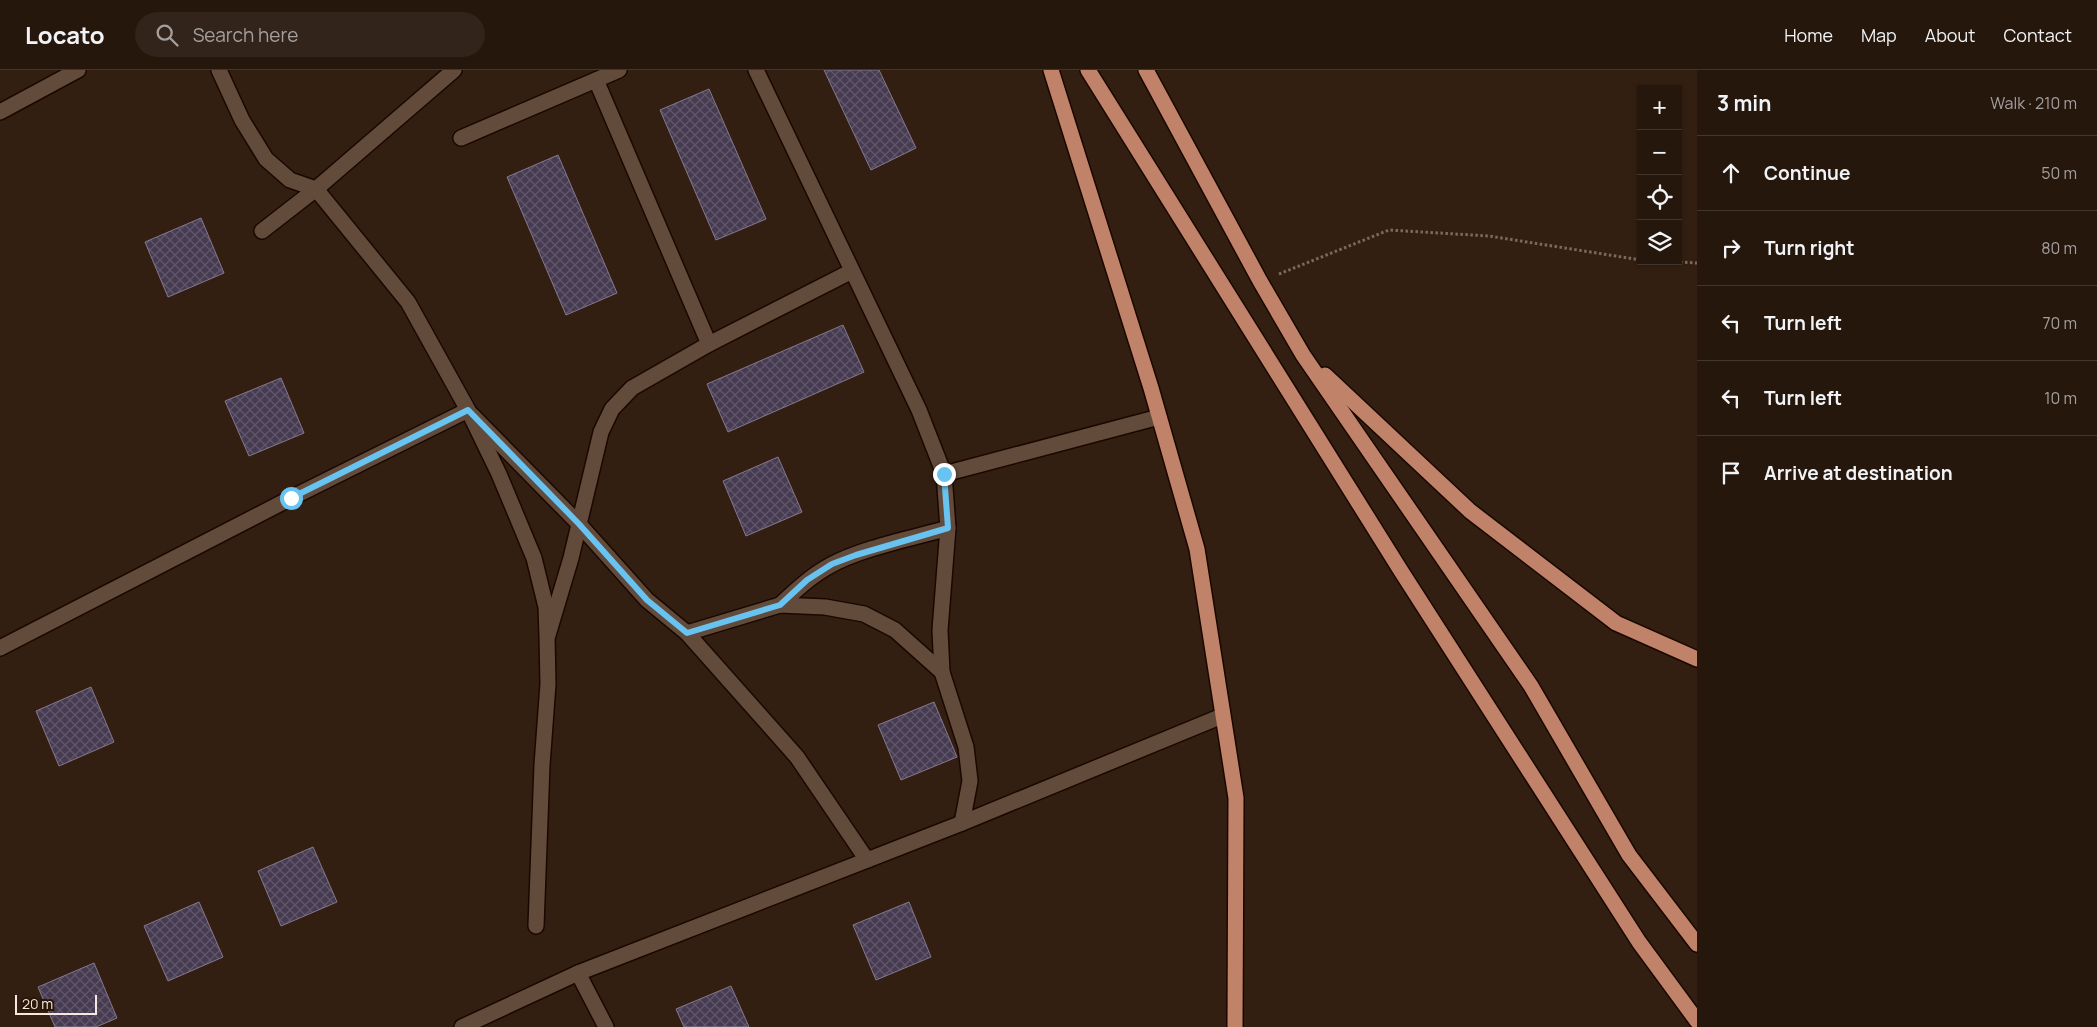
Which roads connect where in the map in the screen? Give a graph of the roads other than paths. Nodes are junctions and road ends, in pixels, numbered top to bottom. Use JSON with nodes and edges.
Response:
{"nodes":[{"id":1,"x":78,"y":70,"type":"edge"},
{"id":2,"x":219,"y":70,"type":"edge"},
{"id":3,"x":454,"y":70,"type":"edge"},
{"id":4,"x":619,"y":70,"type":"edge"},
{"id":5,"x":756,"y":70,"type":"edge"},
{"id":6,"x":1051,"y":70,"type":"edge"},
{"id":7,"x":1088,"y":70,"type":"edge"},
{"id":8,"x":1146,"y":70,"type":"edge"},
{"id":9,"x":596,"y":80,"type":"junction"},
{"id":10,"x":0,"y":112,"type":"edge"},
{"id":11,"x":461,"y":138,"type":"dead end"},
{"id":12,"x":316,"y":189,"type":"junction"},
{"id":13,"x":262,"y":231,"type":"dead end"},
{"id":14,"x":852,"y":271,"type":"junction"},
{"id":15,"x":709,"y":344,"type":"junction"},
{"id":16,"x":1304,"y":355,"type":"junction"},
{"id":17,"x":468,"y":410,"type":"junction"},
{"id":18,"x":1159,"y":417,"type":"junction"},
{"id":19,"x":944,"y":474,"type":"junction"},
{"id":20,"x":579,"y":524,"type":"junction"},
{"id":21,"x":948,"y":528,"type":"junction"},
{"id":22,"x":780,"y":605,"type":"junction"},
{"id":23,"x":687,"y":633,"type":"junction"},
{"id":24,"x":548,"y":636,"type":"junction"},
{"id":25,"x":0,"y":648,"type":"edge"},
{"id":26,"x":1697,"y":659,"type":"edge"},
{"id":27,"x":942,"y":672,"type":"junction"},
{"id":28,"x":1222,"y":716,"type":"junction"},
{"id":29,"x":962,"y":823,"type":"junction"},
{"id":30,"x":867,"y":860,"type":"junction"},
{"id":31,"x":536,"y":926,"type":"dead end"},
{"id":32,"x":1697,"y":944,"type":"edge"},
{"id":33,"x":578,"y":973,"type":"junction"},
{"id":34,"x":1697,"y":1021,"type":"edge"},
{"id":35,"x":462,"y":1027,"type":"edge"},
{"id":36,"x":606,"y":1027,"type":"edge"},
{"id":37,"x":1236,"y":1027,"type":"edge"}],
"edges":[{"from":1,"to":10,"type":"street"},
{"from":2,"to":12,"type":"street"},
{"from":3,"to":12,"type":"street"},
{"from":4,"to":9,"type":"street"},
{"from":5,"to":14,"type":"street"},
{"from":6,"to":18,"type":"highway"},
{"from":7,"to":34,"type":"highway"},
{"from":8,"to":16,"type":"highway"},
{"from":9,"to":11,"type":"street"},
{"from":9,"to":15,"type":"street"},
{"from":12,"to":13,"type":"street"},
{"from":12,"to":17,"type":"street"},
{"from":14,"to":15,"type":"street"},
{"from":14,"to":19,"type":"street"},
{"from":15,"to":20,"type":"street"},
{"from":16,"to":26,"type":"highway"},
{"from":16,"to":32,"type":"highway"},
{"from":17,"to":20,"type":"street"},
{"from":17,"to":24,"type":"street"},
{"from":17,"to":25,"type":"street"},
{"from":18,"to":19,"type":"street"},
{"from":18,"to":28,"type":"highway"},
{"from":19,"to":21,"type":"street"},
{"from":20,"to":23,"type":"street"},
{"from":20,"to":24,"type":"street"},
{"from":21,"to":22,"type":"street"},
{"from":21,"to":27,"type":"street"},
{"from":22,"to":23,"type":"street"},
{"from":22,"to":27,"type":"street"},
{"from":23,"to":30,"type":"street"},
{"from":24,"to":31,"type":"street"},
{"from":27,"to":29,"type":"street"},
{"from":28,"to":29,"type":"street"},
{"from":28,"to":37,"type":"highway"},
{"from":29,"to":30,"type":"street"},
{"from":30,"to":33,"type":"street"},
{"from":33,"to":35,"type":"street"},
{"from":33,"to":36,"type":"street"}]}
